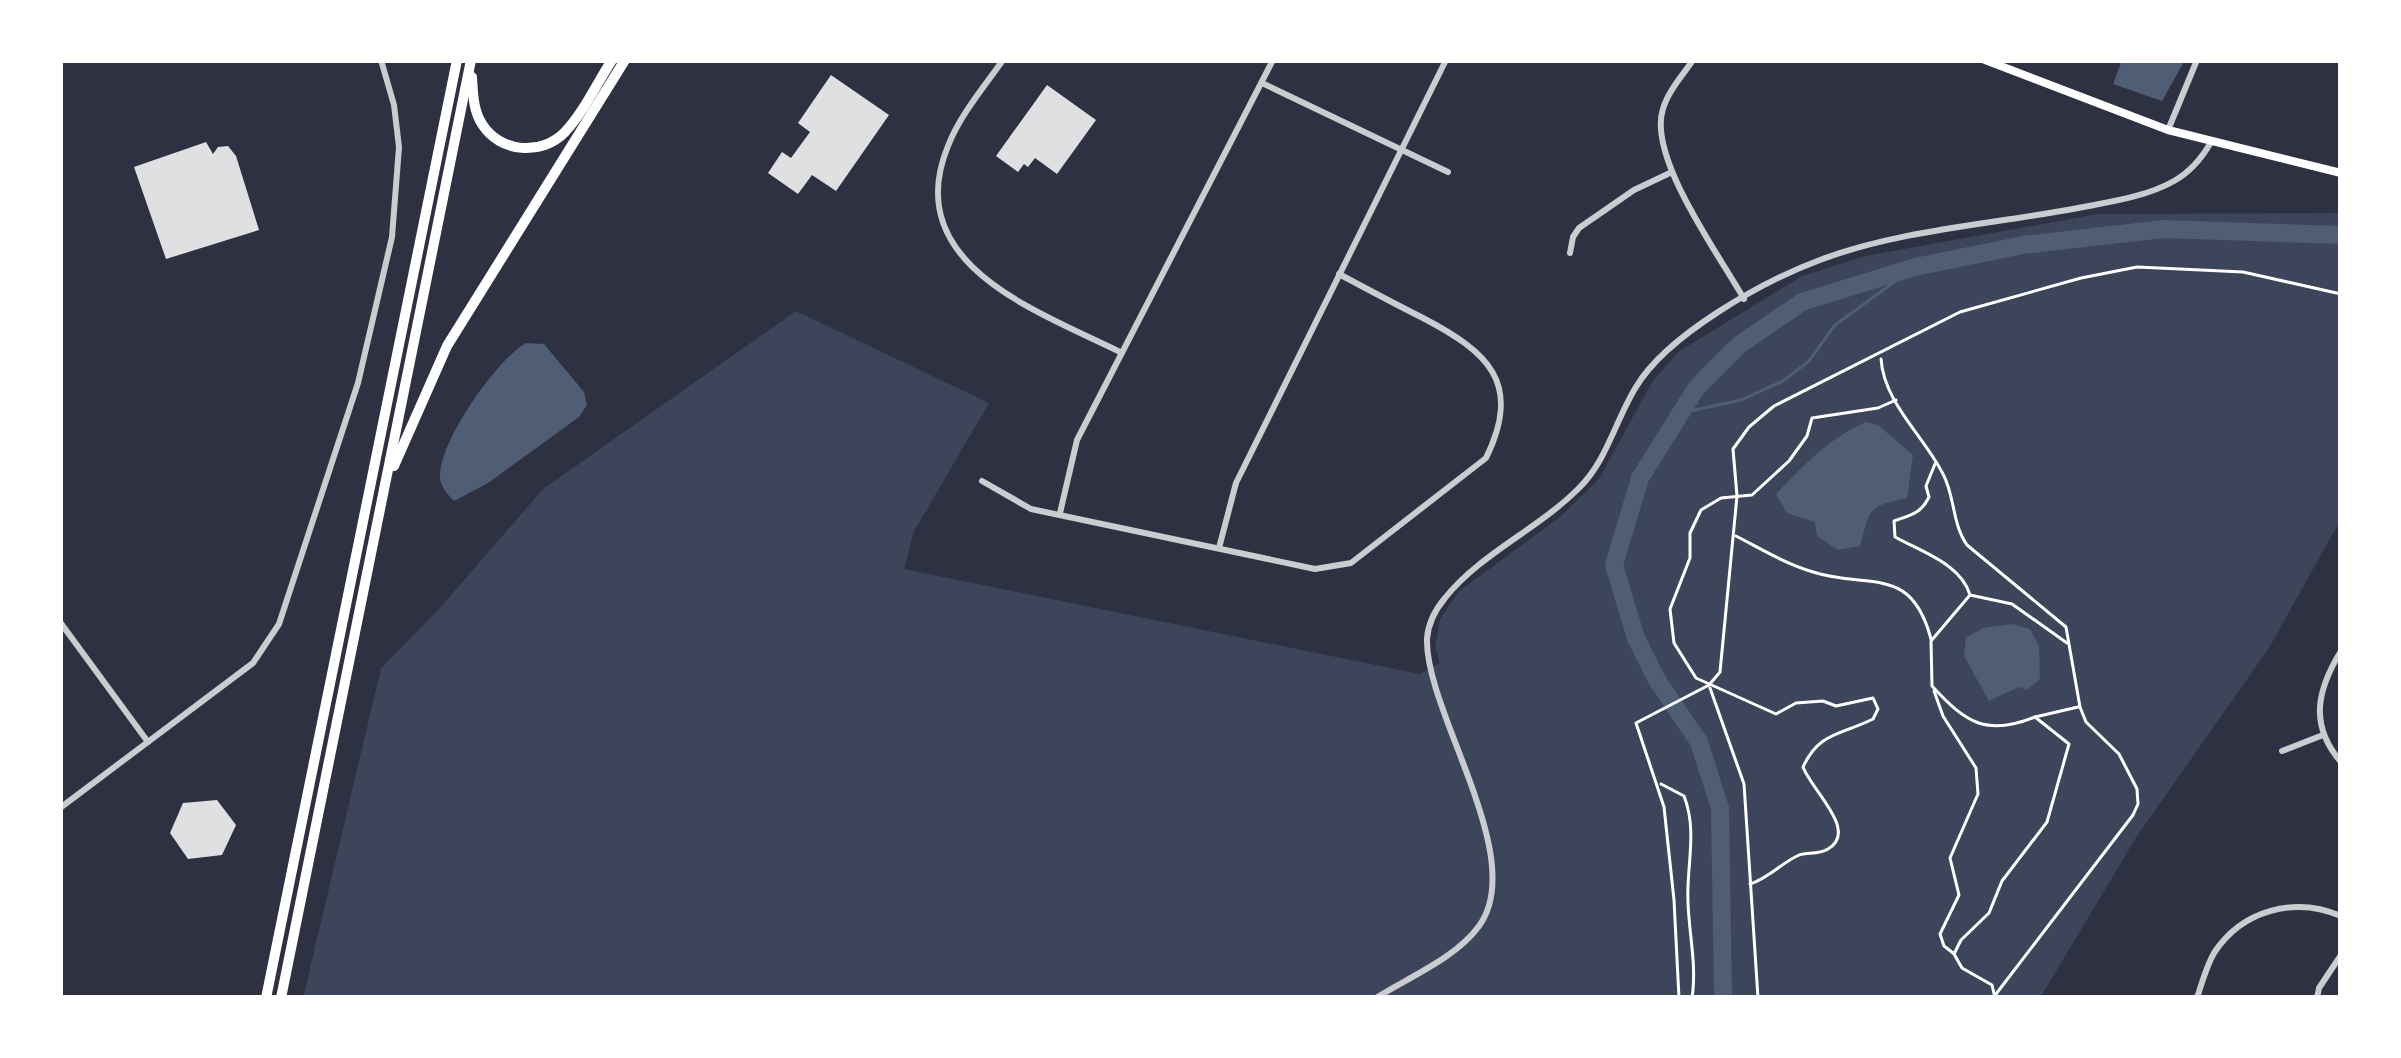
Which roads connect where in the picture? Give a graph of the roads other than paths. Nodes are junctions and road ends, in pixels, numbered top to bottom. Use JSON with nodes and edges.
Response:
{"nodes":[{"id":1,"x":381,"y":60,"type":"edge"},
{"id":2,"x":457,"y":60,"type":"edge"},
{"id":3,"x":612,"y":60,"type":"edge"},
{"id":4,"x":625,"y":60,"type":"edge"},
{"id":5,"x":1003,"y":60,"type":"edge"},
{"id":6,"x":1273,"y":60,"type":"edge"},
{"id":7,"x":1446,"y":60,"type":"edge"},
{"id":8,"x":1693,"y":60,"type":"edge"},
{"id":9,"x":1985,"y":60,"type":"edge"},
{"id":10,"x":2198,"y":60,"type":"edge"},
{"id":11,"x":471,"y":61,"type":"edge"},
{"id":12,"x":1261,"y":82,"type":"junction"},
{"id":13,"x":2168,"y":130,"type":"junction"},
{"id":14,"x":2211,"y":142,"type":"junction"},
{"id":15,"x":1401,"y":149,"type":"junction"},
{"id":16,"x":1448,"y":172,"type":"dead end"},
{"id":17,"x":1672,"y":172,"type":"junction"},
{"id":18,"x":2341,"y":172,"type":"edge"},
{"id":19,"x":1570,"y":253,"type":"dead end"},
{"id":20,"x":1340,"y":274,"type":"junction"},
{"id":21,"x":1744,"y":299,"type":"junction"},
{"id":22,"x":1123,"y":353,"type":"junction"},
{"id":23,"x":982,"y":481,"type":"dead end"},
{"id":24,"x":384,"y":491,"type":"junction"},
{"id":25,"x":1060,"y":513,"type":"junction"},
{"id":26,"x":1219,"y":548,"type":"junction"},
{"id":27,"x":60,"y":622,"type":"edge"},
{"id":28,"x":2341,"y":652,"type":"edge"},
{"id":29,"x":2323,"y":735,"type":"junction"},
{"id":30,"x":148,"y":742,"type":"junction"},
{"id":31,"x":2282,"y":751,"type":"dead end"},
{"id":32,"x":2341,"y":762,"type":"edge"},
{"id":33,"x":60,"y":808,"type":"edge"},
{"id":34,"x":2341,"y":916,"type":"edge"},
{"id":35,"x":2341,"y":955,"type":"edge"},
{"id":36,"x":266,"y":998,"type":"edge"},
{"id":37,"x":280,"y":998,"type":"edge"},
{"id":38,"x":1376,"y":998,"type":"edge"},
{"id":39,"x":2197,"y":998,"type":"edge"},
{"id":40,"x":2317,"y":998,"type":"edge"}],
"edges":[{"from":1,"to":30,"type":"street"},
{"from":2,"to":36,"type":"highway"},
{"from":3,"to":11,"type":"highway"},
{"from":4,"to":24,"type":"highway"},
{"from":5,"to":22,"type":"street"},
{"from":6,"to":12,"type":"street"},
{"from":7,"to":15,"type":"street"},
{"from":8,"to":17,"type":"street"},
{"from":9,"to":13,"type":"main road"},
{"from":10,"to":13,"type":"street"},
{"from":11,"to":24,"type":"highway"},
{"from":12,"to":15,"type":"street"},
{"from":12,"to":22,"type":"street"},
{"from":13,"to":14,"type":"main road"},
{"from":14,"to":18,"type":"main road"},
{"from":14,"to":21,"type":"street"},
{"from":15,"to":16,"type":"street"},
{"from":15,"to":20,"type":"street"},
{"from":17,"to":19,"type":"street"},
{"from":17,"to":21,"type":"street"},
{"from":20,"to":26,"type":"street"},
{"from":20,"to":26,"type":"street"},
{"from":21,"to":38,"type":"street"},
{"from":22,"to":25,"type":"street"},
{"from":23,"to":25,"type":"street"},
{"from":24,"to":37,"type":"highway"},
{"from":25,"to":26,"type":"street"},
{"from":27,"to":30,"type":"street"},
{"from":28,"to":29,"type":"street"},
{"from":29,"to":31,"type":"street"},
{"from":29,"to":32,"type":"street"},
{"from":30,"to":33,"type":"street"},
{"from":34,"to":39,"type":"street"},
{"from":35,"to":40,"type":"street"}]}
